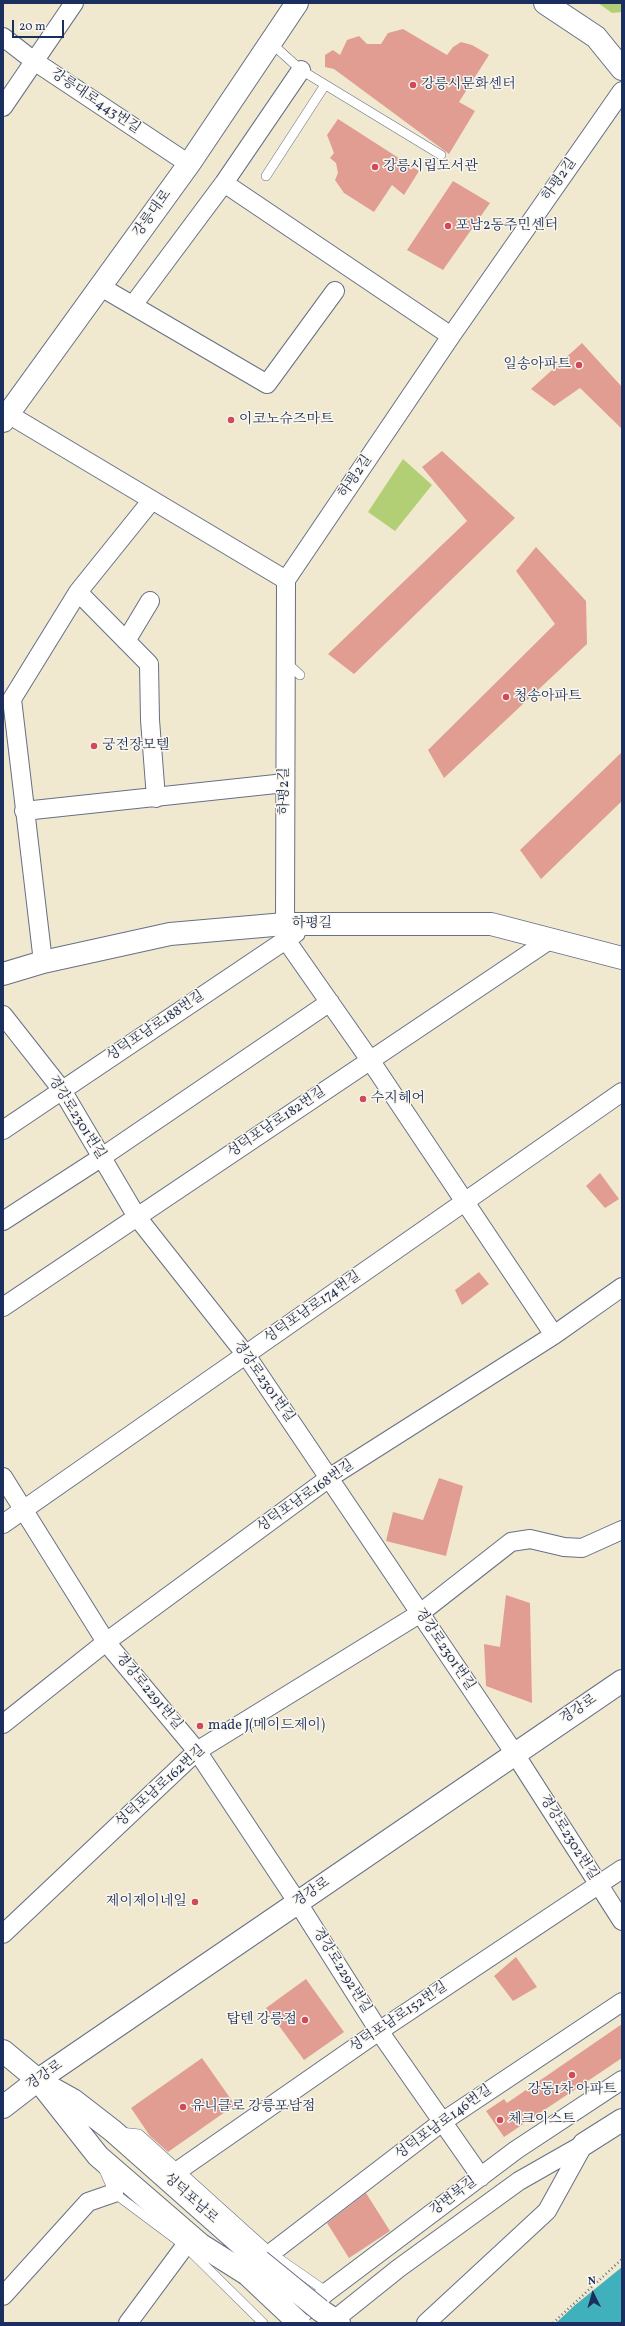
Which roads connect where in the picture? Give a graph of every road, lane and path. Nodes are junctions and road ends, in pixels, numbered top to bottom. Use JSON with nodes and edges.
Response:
{"nodes":[{"id":1,"x":74,"y":3,"type":"edge"},
{"id":2,"x":297,"y":3,"type":"edge"},
{"id":3,"x":545,"y":3,"type":"edge"},
{"id":4,"x":3,"y":37,"type":"edge"},
{"id":5,"x":271,"y":43,"type":"junction"},
{"id":6,"x":34,"y":62,"type":"junction"},
{"id":7,"x":622,"y":69,"type":"edge"},
{"id":8,"x":301,"y":70,"type":"junction"},
{"id":9,"x":325,"y":85,"type":"junction"},
{"id":10,"x":622,"y":91,"type":"edge"},
{"id":11,"x":3,"y":107,"type":"edge"},
{"id":12,"x":441,"y":155,"type":"dead end"},
{"id":13,"x":189,"y":164,"type":"junction"},
{"id":14,"x":266,"y":176,"type":"dead end"},
{"id":15,"x":224,"y":183,"type":"junction"},
{"id":16,"x":101,"y":287,"type":"junction"},
{"id":17,"x":335,"y":291,"type":"dead end"},
{"id":18,"x":133,"y":305,"type":"junction"},
{"id":19,"x":451,"y":336,"type":"junction"},
{"id":20,"x":5,"y":416,"type":"edge"},
{"id":21,"x":152,"y":500,"type":"junction"},
{"id":22,"x":286,"y":580,"type":"junction"},
{"id":23,"x":78,"y":592,"type":"junction"},
{"id":24,"x":150,"y":600,"type":"dead end"},
{"id":25,"x":126,"y":640,"type":"junction"},
{"id":26,"x":286,"y":662,"type":"junction"},
{"id":27,"x":300,"y":675,"type":"dead end"},
{"id":28,"x":7,"y":699,"type":"edge"},
{"id":29,"x":285,"y":783,"type":"junction"},
{"id":30,"x":156,"y":798,"type":"junction"},
{"id":31,"x":24,"y":811,"type":"junction"},
{"id":32,"x":285,"y":932,"type":"junction"},
{"id":33,"x":551,"y":939,"type":"junction"},
{"id":34,"x":622,"y":958,"type":"edge"},
{"id":35,"x":43,"y":962,"type":"junction"},
{"id":36,"x":3,"y":974,"type":"edge"},
{"id":37,"x":330,"y":1002,"type":"junction"},
{"id":38,"x":3,"y":1015,"type":"edge"},
{"id":39,"x":370,"y":1060,"type":"junction"},
{"id":40,"x":62,"y":1090,"type":"junction"},
{"id":41,"x":622,"y":1092,"type":"edge"},
{"id":42,"x":3,"y":1130,"type":"edge"},
{"id":43,"x":102,"y":1157,"type":"junction"},
{"id":44,"x":464,"y":1202,"type":"junction"},
{"id":45,"x":137,"y":1217,"type":"junction"},
{"id":46,"x":3,"y":1221,"type":"edge"},
{"id":47,"x":622,"y":1287,"type":"edge"},
{"id":48,"x":3,"y":1307,"type":"edge"},
{"id":49,"x":554,"y":1335,"type":"junction"},
{"id":50,"x":246,"y":1355,"type":"junction"},
{"id":51,"x":3,"y":1477,"type":"edge"},
{"id":52,"x":329,"y":1478,"type":"junction"},
{"id":53,"x":23,"y":1510,"type":"junction"},
{"id":54,"x":3,"y":1524,"type":"edge"},
{"id":55,"x":622,"y":1530,"type":"edge"},
{"id":56,"x":420,"y":1614,"type":"junction"},
{"id":57,"x":106,"y":1642,"type":"junction"},
{"id":58,"x":622,"y":1681,"type":"edge"},
{"id":59,"x":3,"y":1724,"type":"edge"},
{"id":60,"x":197,"y":1752,"type":"junction"},
{"id":61,"x":515,"y":1754,"type":"junction"},
{"id":62,"x":622,"y":1869,"type":"edge"},
{"id":63,"x":598,"y":1885,"type":"junction"},
{"id":64,"x":298,"y":1903,"type":"junction"},
{"id":65,"x":622,"y":1921,"type":"edge"},
{"id":66,"x":3,"y":1934,"type":"edge"},
{"id":67,"x":622,"y":2002,"type":"edge"},
{"id":68,"x":379,"y":2031,"type":"junction"},
{"id":69,"x":3,"y":2051,"type":"edge"},
{"id":70,"x":38,"y":2080,"type":"junction"},
{"id":71,"x":622,"y":2080,"type":"edge"},
{"id":72,"x":3,"y":2107,"type":"edge"},
{"id":73,"x":622,"y":2120,"type":"edge"},
{"id":74,"x":442,"y":2122,"type":"junction"},
{"id":75,"x":113,"y":2131,"type":"junction"},
{"id":76,"x":584,"y":2144,"type":"junction"},
{"id":77,"x":98,"y":2156,"type":"junction"},
{"id":78,"x":179,"y":2170,"type":"junction"},
{"id":79,"x":481,"y":2177,"type":"junction"},
{"id":80,"x":114,"y":2193,"type":"junction"},
{"id":81,"x":185,"y":2246,"type":"junction"},
{"id":82,"x":622,"y":2259,"type":"edge"},
{"id":83,"x":259,"y":2263,"type":"junction"},
{"id":84,"x":3,"y":2296,"type":"edge"},
{"id":85,"x":330,"y":2311,"type":"edge"},
{"id":86,"x":128,"y":2323,"type":"edge"},
{"id":87,"x":262,"y":2323,"type":"edge"},
{"id":88,"x":291,"y":2323,"type":"edge"},
{"id":89,"x":299,"y":2323,"type":"edge"},
{"id":90,"x":426,"y":2323,"type":"edge"},
{"id":91,"x":553,"y":2323,"type":"edge"}],
"edges":[{"from":1,"to":6,"type":"street"},
{"from":2,"to":5,"type":"street","name":"강릉대로"},
{"from":3,"to":7,"type":"street"},
{"from":4,"to":6,"type":"street","name":"강릉대로443번길"},
{"from":5,"to":8,"type":"lane"},
{"from":5,"to":13,"type":"street","name":"강릉대로"},
{"from":6,"to":11,"type":"street"},
{"from":6,"to":13,"type":"street","name":"강릉대로443번길"},
{"from":8,"to":9,"type":"lane"},
{"from":8,"to":15,"type":"street"},
{"from":9,"to":12,"type":"lane"},
{"from":9,"to":14,"type":"lane"},
{"from":10,"to":19,"type":"street","name":"하평2길"},
{"from":13,"to":16,"type":"street","name":"강릉대로"},
{"from":15,"to":18,"type":"street"},
{"from":15,"to":19,"type":"street"},
{"from":16,"to":18,"type":"street"},
{"from":16,"to":20,"type":"street","name":"강릉대로"},
{"from":17,"to":18,"type":"street"},
{"from":19,"to":22,"type":"street","name":"하평2길"},
{"from":20,"to":21,"type":"street"},
{"from":21,"to":22,"type":"street"},
{"from":21,"to":23,"type":"street"},
{"from":22,"to":26,"type":"street","name":"하평2길"},
{"from":23,"to":25,"type":"street"},
{"from":23,"to":28,"type":"street"},
{"from":24,"to":25,"type":"street"},
{"from":25,"to":30,"type":"street"},
{"from":26,"to":27,"type":"lane"},
{"from":26,"to":29,"type":"street","name":"하평2길"},
{"from":28,"to":31,"type":"street"},
{"from":29,"to":30,"type":"street"},
{"from":29,"to":32,"type":"street","name":"하평2길"},
{"from":30,"to":31,"type":"street"},
{"from":31,"to":35,"type":"street"},
{"from":32,"to":33,"type":"street","name":"하평길"},
{"from":32,"to":35,"type":"street","name":"하평길"},
{"from":32,"to":37,"type":"street"},
{"from":32,"to":40,"type":"street","name":"성덕포남로188번길"},
{"from":33,"to":34,"type":"street","name":"하평길"},
{"from":33,"to":39,"type":"street","name":"성덕포남로182번길"},
{"from":35,"to":36,"type":"street","name":"하평길"},
{"from":37,"to":39,"type":"street"},
{"from":37,"to":43,"type":"street"},
{"from":38,"to":40,"type":"street","name":"경강로2301번길"},
{"from":39,"to":44,"type":"street"},
{"from":39,"to":45,"type":"street","name":"성덕포남로182번길"},
{"from":40,"to":42,"type":"street","name":"성덕포남로188번길"},
{"from":40,"to":43,"type":"street","name":"경강로2301번길"},
{"from":41,"to":44,"type":"street","name":"성덕포남로174번길"},
{"from":43,"to":45,"type":"street","name":"경강로2301번길"},
{"from":43,"to":46,"type":"street"},
{"from":44,"to":49,"type":"street"},
{"from":44,"to":50,"type":"street","name":"성덕포남로174번길"},
{"from":45,"to":48,"type":"street","name":"성덕포남로182번길"},
{"from":45,"to":50,"type":"street","name":"경강로2301번길"},
{"from":47,"to":49,"type":"street","name":"성덕포남로168번길"},
{"from":49,"to":52,"type":"street","name":"성덕포남로168번길"},
{"from":50,"to":52,"type":"street","name":"경강로2301번길"},
{"from":50,"to":53,"type":"street","name":"성덕포남로174번길"},
{"from":51,"to":53,"type":"street","name":"경강로2291번길"},
{"from":52,"to":56,"type":"street","name":"경강로2301번길"},
{"from":52,"to":57,"type":"street","name":"성덕포남로168번길"},
{"from":53,"to":54,"type":"street","name":"성덕포남로174번길"},
{"from":53,"to":57,"type":"street","name":"경강로2291번길"},
{"from":55,"to":56,"type":"street","name":"성덕포남로162번길"},
{"from":56,"to":60,"type":"street","name":"성덕포남로162번길"},
{"from":56,"to":61,"type":"street","name":"경강로2301번길"},
{"from":57,"to":59,"type":"street","name":"성덕포남로168번길"},
{"from":57,"to":60,"type":"street","name":"경강로2291번길"},
{"from":58,"to":61,"type":"street","name":"경강로"},
{"from":60,"to":64,"type":"street","name":"경강로2291번길"},
{"from":60,"to":66,"type":"street","name":"성덕포남로162번길"},
{"from":61,"to":63,"type":"street","name":"경강로2302번길"},
{"from":61,"to":64,"type":"street","name":"경강로"},
{"from":62,"to":63,"type":"street","name":"성덕포남로152번길"},
{"from":63,"to":65,"type":"street","name":"경강로2302번길"},
{"from":63,"to":68,"type":"street","name":"성덕포남로152번길"},
{"from":64,"to":68,"type":"street","name":"경강로2292번길"},
{"from":64,"to":70,"type":"street","name":"경강로"},
{"from":67,"to":74,"type":"street","name":"성덕포남로146번길"},
{"from":68,"to":74,"type":"street","name":"경강로2292번길"},
{"from":68,"to":78,"type":"street","name":"성덕포남로152번길"},
{"from":69,"to":70,"type":"street","name":"성덕포남로"},
{"from":70,"to":72,"type":"street","name":"경강로"},
{"from":70,"to":75,"type":"street","name":"성덕포남로"},
{"from":70,"to":77,"type":"street","name":"성덕포남로"},
{"from":71,"to":79,"type":"street","name":"강변북길"},
{"from":73,"to":76,"type":"street"},
{"from":74,"to":79,"type":"street","name":"경강로2292번길"},
{"from":74,"to":83,"type":"street","name":"성덕포남로146번길"},
{"from":75,"to":78,"type":"lane"},
{"from":75,"to":83,"type":"street","name":"성덕포남로"},
{"from":76,"to":85,"type":"street"},
{"from":76,"to":90,"type":"street"},
{"from":77,"to":80,"type":"lane"},
{"from":77,"to":83,"type":"street","name":"성덕포남로"},
{"from":78,"to":83,"type":"lane"},
{"from":79,"to":85,"type":"street","name":"강변북길"},
{"from":80,"to":81,"type":"lane"},
{"from":80,"to":84,"type":"street"},
{"from":81,"to":86,"type":"street"},
{"from":81,"to":87,"type":"lane"},
{"from":82,"to":91,"type":"path"},
{"from":83,"to":85,"type":"street","name":"성덕포남로","bridge":true},
{"from":83,"to":89,"type":"street","name":"성덕포남로","bridge":true},
{"from":85,"to":88,"type":"street","name":"강변북길"}]}
